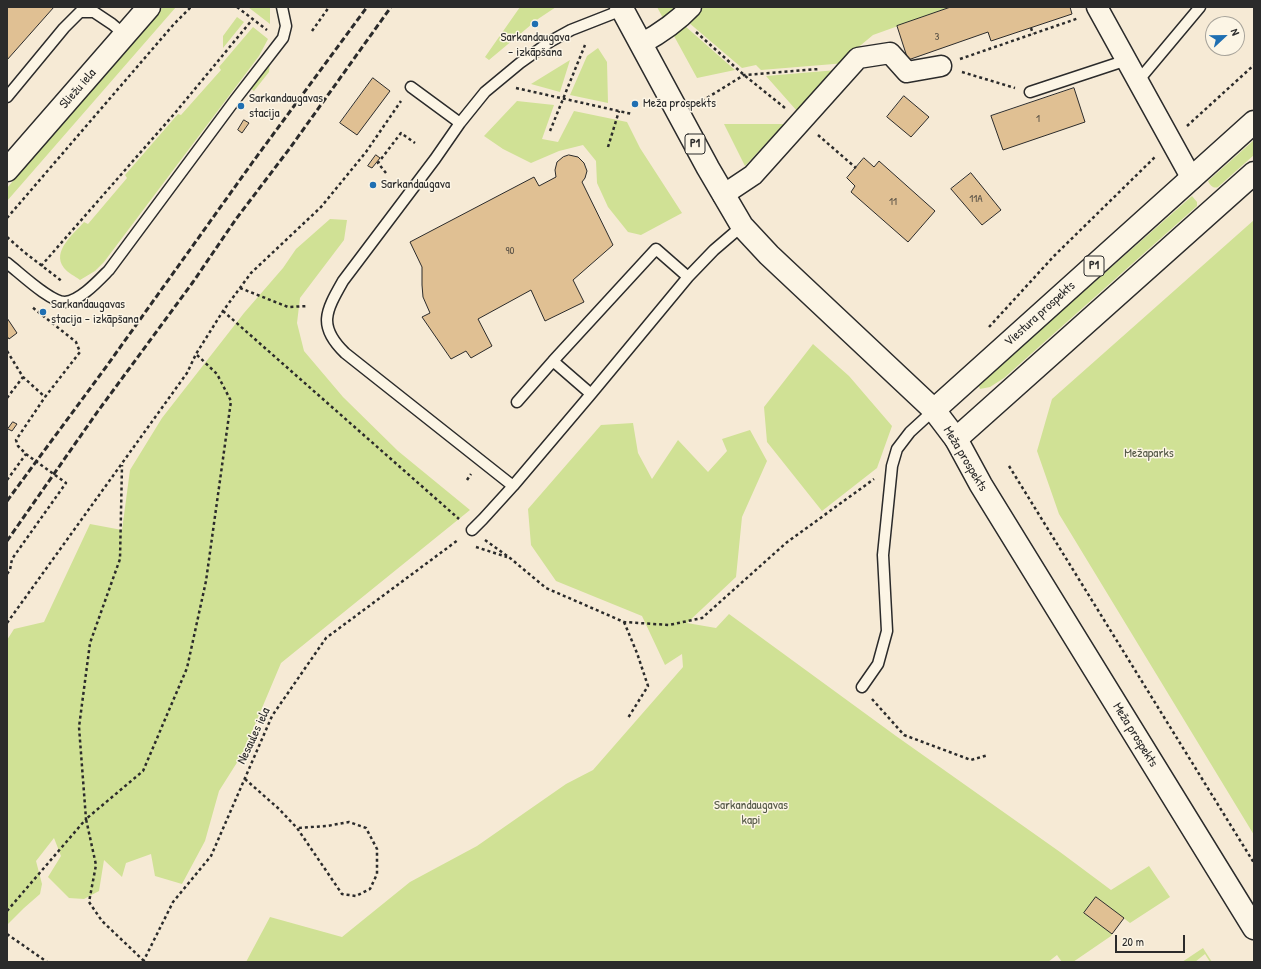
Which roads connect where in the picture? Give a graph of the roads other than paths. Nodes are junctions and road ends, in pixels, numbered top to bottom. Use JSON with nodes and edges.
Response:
{"nodes":[{"id":1,"x":149,"y":7,"type":"edge"},
{"id":2,"x":282,"y":7,"type":"edge"},
{"id":3,"x":1200,"y":7,"type":"edge"},
{"id":4,"x":621,"y":8,"type":"edge"},
{"id":5,"x":1103,"y":10,"type":"edge"},
{"id":6,"x":686,"y":13,"type":"edge"},
{"id":7,"x":125,"y":35,"type":"junction"},
{"id":8,"x":642,"y":44,"type":"junction"},
{"id":9,"x":1127,"y":60,"type":"junction"},
{"id":10,"x":941,"y":66,"type":"road end"},
{"id":11,"x":1138,"y":80,"type":"junction"},
{"id":12,"x":411,"y":87,"type":"road end"},
{"id":13,"x":1030,"y":92,"type":"road end"},
{"id":14,"x":7,"y":97,"type":"edge"},
{"id":15,"x":1254,"y":122,"type":"edge"},
{"id":16,"x":460,"y":123,"type":"junction"},
{"id":17,"x":7,"y":170,"type":"edge"},
{"id":18,"x":1254,"y":173,"type":"edge"},
{"id":19,"x":1192,"y":179,"type":"junction"},
{"id":20,"x":723,"y":195,"type":"junction"},
{"id":21,"x":742,"y":226,"type":"junction"},
{"id":22,"x":7,"y":263,"type":"edge"},
{"id":23,"x":688,"y":277,"type":"junction"},
{"id":24,"x":553,"y":361,"type":"junction"},
{"id":25,"x":591,"y":394,"type":"junction"},
{"id":26,"x":517,"y":402,"type":"dead end"},
{"id":27,"x":934,"y":410,"type":"junction"},
{"id":28,"x":956,"y":439,"type":"junction"},
{"id":29,"x":513,"y":486,"type":"junction"},
{"id":30,"x":472,"y":530,"type":"road end"},
{"id":31,"x":862,"y":687,"type":"road end"},
{"id":32,"x":1254,"y":928,"type":"edge"}],
"edges":[{"from":1,"to":7,"type":"main road","name":"Sliežu iela"},
{"from":2,"to":22,"type":"lane"},
{"from":3,"to":11,"type":"lane"},
{"from":4,"to":8,"type":"main road","name":"Meža prospekts","number":"P1"},
{"from":4,"to":16,"type":"lane"},
{"from":5,"to":9,"type":"street"},
{"from":6,"to":8,"type":"street"},
{"from":7,"to":14,"type":"lane"},
{"from":7,"to":17,"type":"main road","name":"Sliežu iela"},
{"from":8,"to":20,"type":"main road","name":"Meža prospekts","number":"P1"},
{"from":9,"to":11,"type":"street"},
{"from":9,"to":13,"type":"lane"},
{"from":10,"to":20,"type":"street"},
{"from":11,"to":19,"type":"street"},
{"from":12,"to":16,"type":"lane"},
{"from":15,"to":19,"type":"main road","name":"Viestura prospekts","number":"P1"},
{"from":16,"to":29,"type":"lane"},
{"from":18,"to":28,"type":"main road"},
{"from":19,"to":27,"type":"main road","name":"Viestura prospekts","number":"P1"},
{"from":20,"to":21,"type":"main road","name":"Meža prospekts","number":"P1"},
{"from":21,"to":23,"type":"lane"},
{"from":21,"to":27,"type":"main road","name":"Meža prospekts","number":"P1"},
{"from":23,"to":24,"type":"lane"},
{"from":23,"to":25,"type":"lane"},
{"from":24,"to":25,"type":"lane"},
{"from":24,"to":26,"type":"lane"},
{"from":25,"to":29,"type":"lane"},
{"from":27,"to":28,"type":"main road","name":"Meža prospekts","number":"P1"},
{"from":27,"to":31,"type":"lane"},
{"from":28,"to":32,"type":"main road","name":"Meža prospekts"},
{"from":29,"to":30,"type":"lane"}]}
